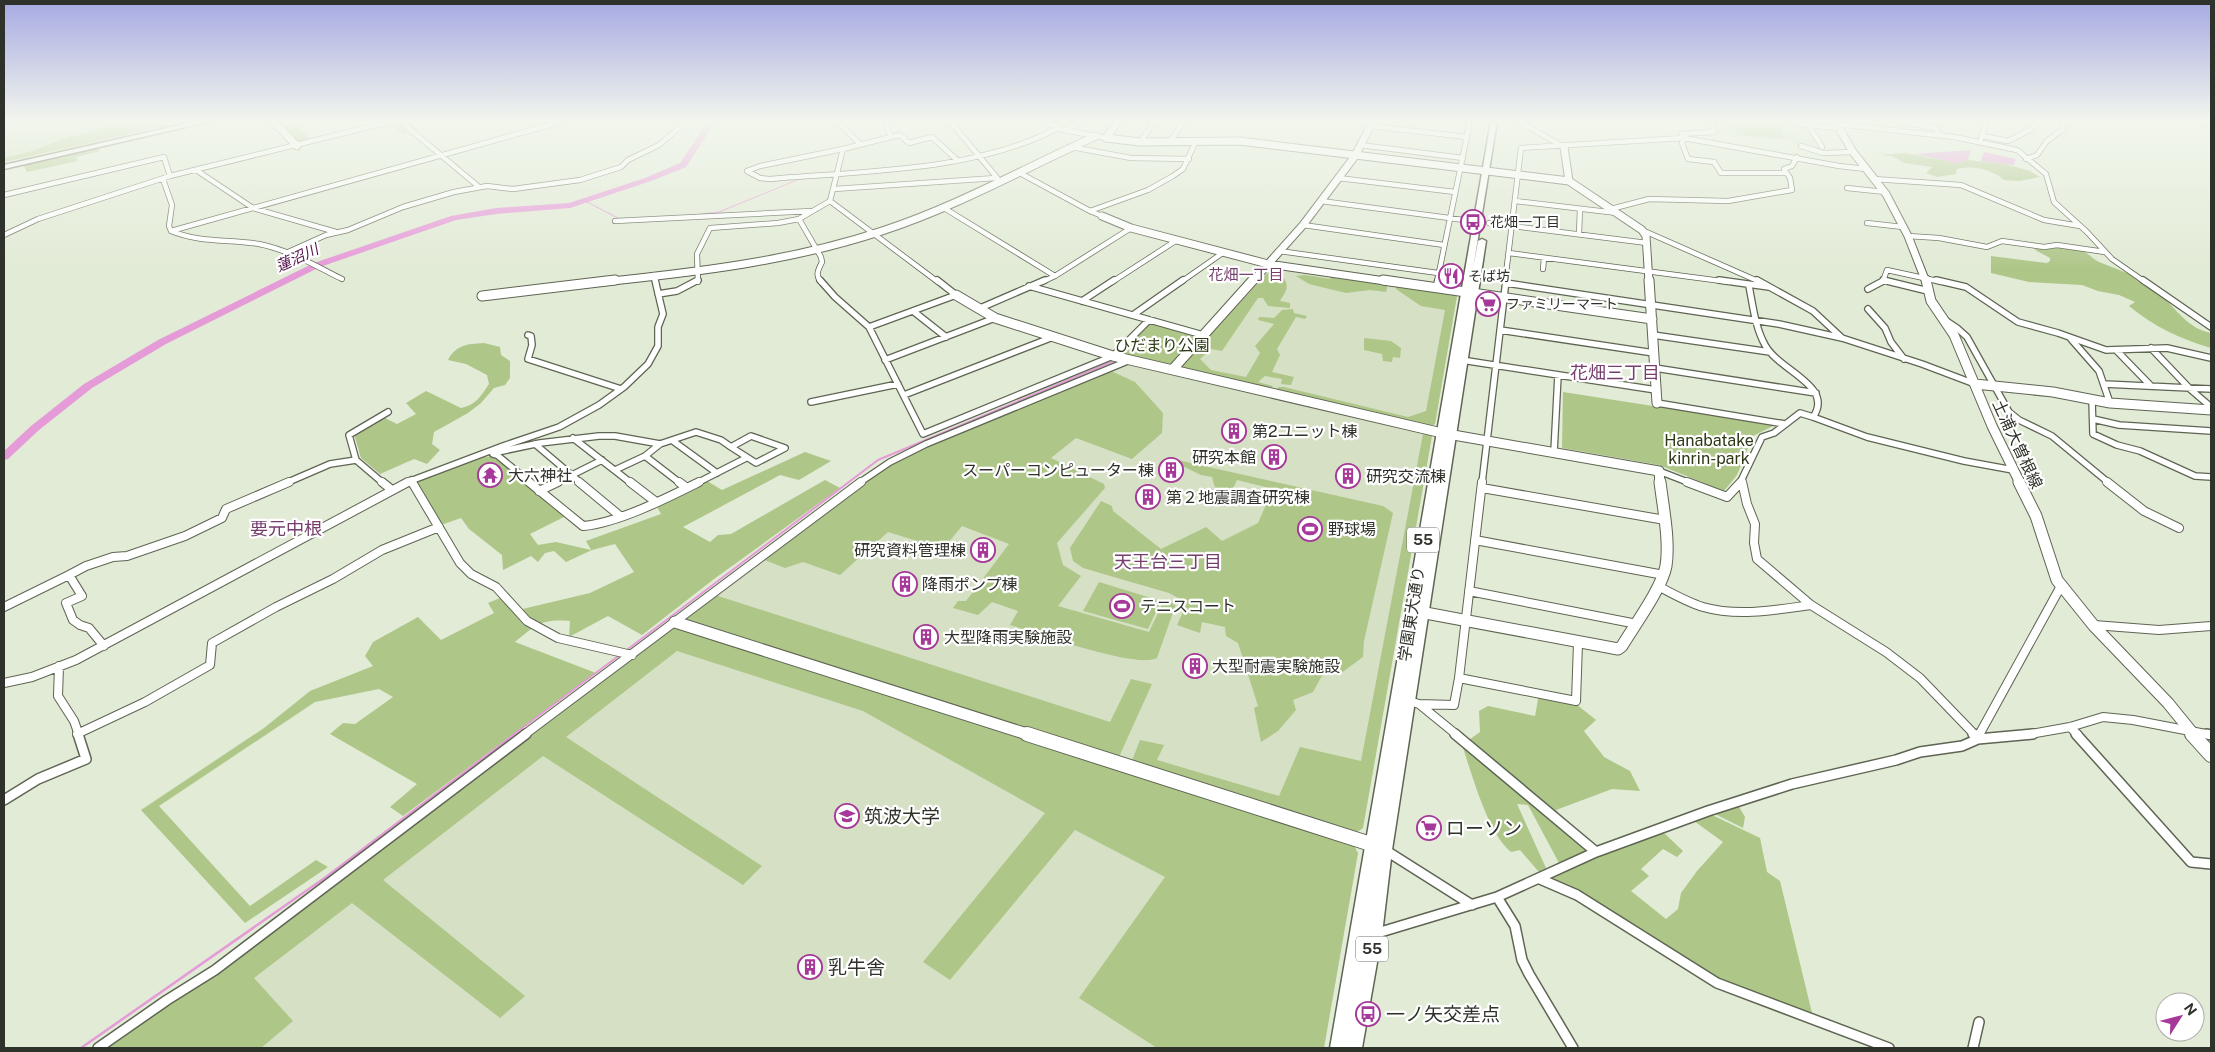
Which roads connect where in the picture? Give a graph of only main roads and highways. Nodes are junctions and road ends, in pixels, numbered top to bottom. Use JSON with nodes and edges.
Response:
{"nodes":[{"id":1,"x":1489,"y":172,"type":"edge"},
{"id":2,"x":1417,"y":612,"type":"junction"},
{"id":3,"x":1378,"y":847,"type":"junction"},
{"id":4,"x":1338,"y":1048,"type":"edge"},
{"id":5,"x":1354,"y":1048,"type":"edge"}],
"edges":[{"from":1,"to":2,"type":"main road","name":"学園東大通り","number":"55"},
{"from":2,"to":3,"type":"main road","name":"学園東大通り","number":"55"},
{"from":2,"to":3,"type":"main road","name":"学園東大通り","number":"55"},
{"from":3,"to":4,"type":"main road","name":"学園東大通り","number":"55"},
{"from":3,"to":5,"type":"main road","name":"学園東大通り","number":"55"}]}
